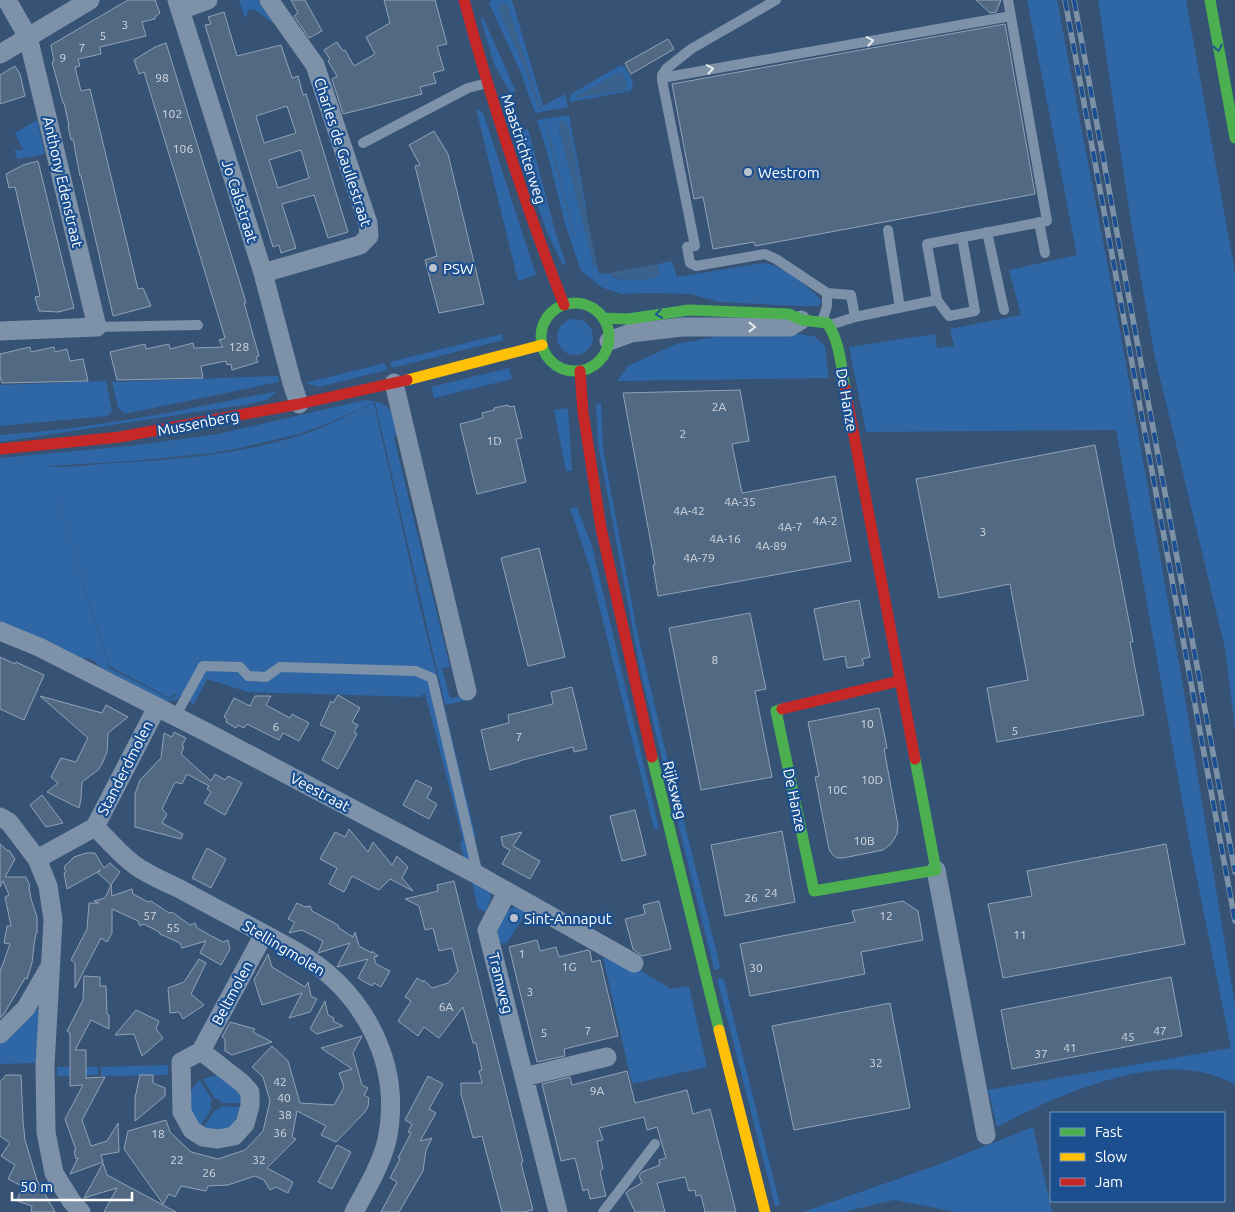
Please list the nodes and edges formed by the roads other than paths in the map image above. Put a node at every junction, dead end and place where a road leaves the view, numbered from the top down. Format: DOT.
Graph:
graph roads {
  1 [pos="7,0"];
  2 [pos="90,0"];
  3 [pos="208,0"];
  4 [pos="269,0"];
  5 [pos="464,0"];
  6 [pos="776,0"];
  7 [pos="1008,0"];
  8 [pos="1210,0"];
  9 [pos="178,5"];
  10 [pos="1011,16"];
  11 [pos="28,37"];
  12 [pos="0,54"];
  13 [pos="662,78"];
  14 [pos="487,82"];
  15 [pos="1235,138"];
  16 [pos="363,144"];
  17 [pos="1039,222"];
  18 [pos="888,230"];
  19 [pos="987,232"];
  20 [pos="962,237"];
  21 [pos="1045,253"];
  22 [pos="263,273"];
  23 [pos="828,293"];
  24 [pos="937,300"];
  25 [pos="564,304"];
  26 [pos="900,308"];
  27 [pos="1004,310"];
  28 [pos="856,317"];
  29 [pos="603,318"];
  30 [pos="802,320"];
  31 [pos="826,323"];
  32 [pos="198,325"];
  33 [pos="97,327"];
  34 [pos="0,330"];
  35 [pos="609,341"];
  36 [pos="542,345"];
  37 [pos="580,371"];
  38 [pos="394,383"];
  39 [pos="299,404"];
  40 [pos="0,449"];
  41 [pos="0,631"];
  42 [pos="899,681"];
  43 [pos="467,692"];
  44 [pos="157,707"];
  45 [pos="175,716"];
  46 [pos="0,817"];
  47 [pos="95,827"];
  48 [pos="37,859"];
  49 [pos="936,870"];
  50 [pos="478,875"];
  51 [pos="507,892"];
  52 [pos="264,934"];
  53 [pos="634,963"];
  54 [pos="51,965"];
  55 [pos="0,1034"];
  56 [pos="201,1051"];
  57 [pos="607,1057"];
  58 [pos="524,1077"];
  59 [pos="986,1135"];
  60 [pos="655,1144"];
  61 [pos="81,1212"];
  62 [pos="354,1212"];
  63 [pos="558,1212"];
  64 [pos="602,1212"];
  65 [pos="765,1212"];
  1 -- 11 [label="street, Anthony Edenstraat"];
  2 -- 11 [label="street"];
  3 -- 9 [label="street"];
  4 -- 22 [label="street, Charles de Gaullestraat"];
  5 -- 14 [label="main road, Maastrichterweg"];
  6 -- 13 [label="lane"];
  7 -- 10 [label="lane"];
  8 -- 15 [label="main road, one-way"];
  9 -- 22 [label="street, Jo Calsstraat"];
  13 -- 10 [label="lane, one-way"];
  10 -- 17 [label="lane"];
  11 -- 12 [label="street"];
  11 -- 33 [label="street, Anthony Edenstraat"];
  13 -- 23 [label="lane"];
  14 -- 16 [label="lane"];
  14 -- 25 [label="main road, Maastrichterweg"];
  17 -- 19 [label="lane"];
  17 -- 21 [label="lane"];
  18 -- 26 [label="lane"];
  19 -- 20 [label="lane"];
  19 -- 27 [label="lane"];
  20 -- 24 [label="lane"];
  20 -- 24 [label="lane"];
  22 -- 39 [label="street, Jo Calsstraat"];
  23 -- 28 [label="lane"];
  23 -- 31 [label="lane"];
  24 -- 26 [label="lane"];
  25 -- 29 [label="main road"];
  25 -- 36 [label="main road"];
  26 -- 28 [label="lane"];
  28 -- 31 [label="lane"];
  30 -- 29 [label="main road, one-way"];
  29 -- 35 [label="main road"];
  30 -- 31 [label="main road"];
  35 -- 30 [label="street, one-way"];
  31 -- 42 [label="main road, De Hanze"];
  32 -- 33 [label="lane"];
  33 -- 34 [label="street"];
  35 -- 37 [label="main road"];
  36 -- 37 [label="main road"];
  36 -- 38 [label="main road, Mussenberg"];
  37 -- 65 [label="main road, Rijksweg"];
  38 -- 39 [label="main road, Mussenberg"];
  38 -- 43 [label="street"];
  39 -- 40 [label="main road, Mussenberg"];
  41 -- 44 [label="street, Veestraat"];
  42 -- 49 [label="main road, De Hanze"];
  42 -- 49 [label="main road, De Hanze"];
  44 -- 45 [label="street, Veestraat"];
  44 -- 47 [label="street, Standerdmolen"];
  45 -- 50 [label="street, Veestraat"];
  45 -- 50 [label="lane"];
  46 -- 48 [label="street"];
  47 -- 48 [label="street, Standerdmolen"];
  47 -- 52 [label="street, Stellingmolen"];
  48 -- 54 [label="street"];
  49 -- 59 [label="street, De Hanze"];
  50 -- 51 [label="street, Veestraat"];
  51 -- 53 [label="street, Veestraat"];
  51 -- 58 [label="street, Tramweg"];
  52 -- 56 [label="street, Beltmolen"];
  52 -- 62 [label="street, Stellingmolen"];
  54 -- 55 [label="street"];
  54 -- 61 [label="street"];
  56 -- 56 [label="street, Beltmolen"];
  57 -- 58 [label="street"];
  58 -- 63 [label="street, Tramweg"];
  60 -- 64 [label="lane"];
}
